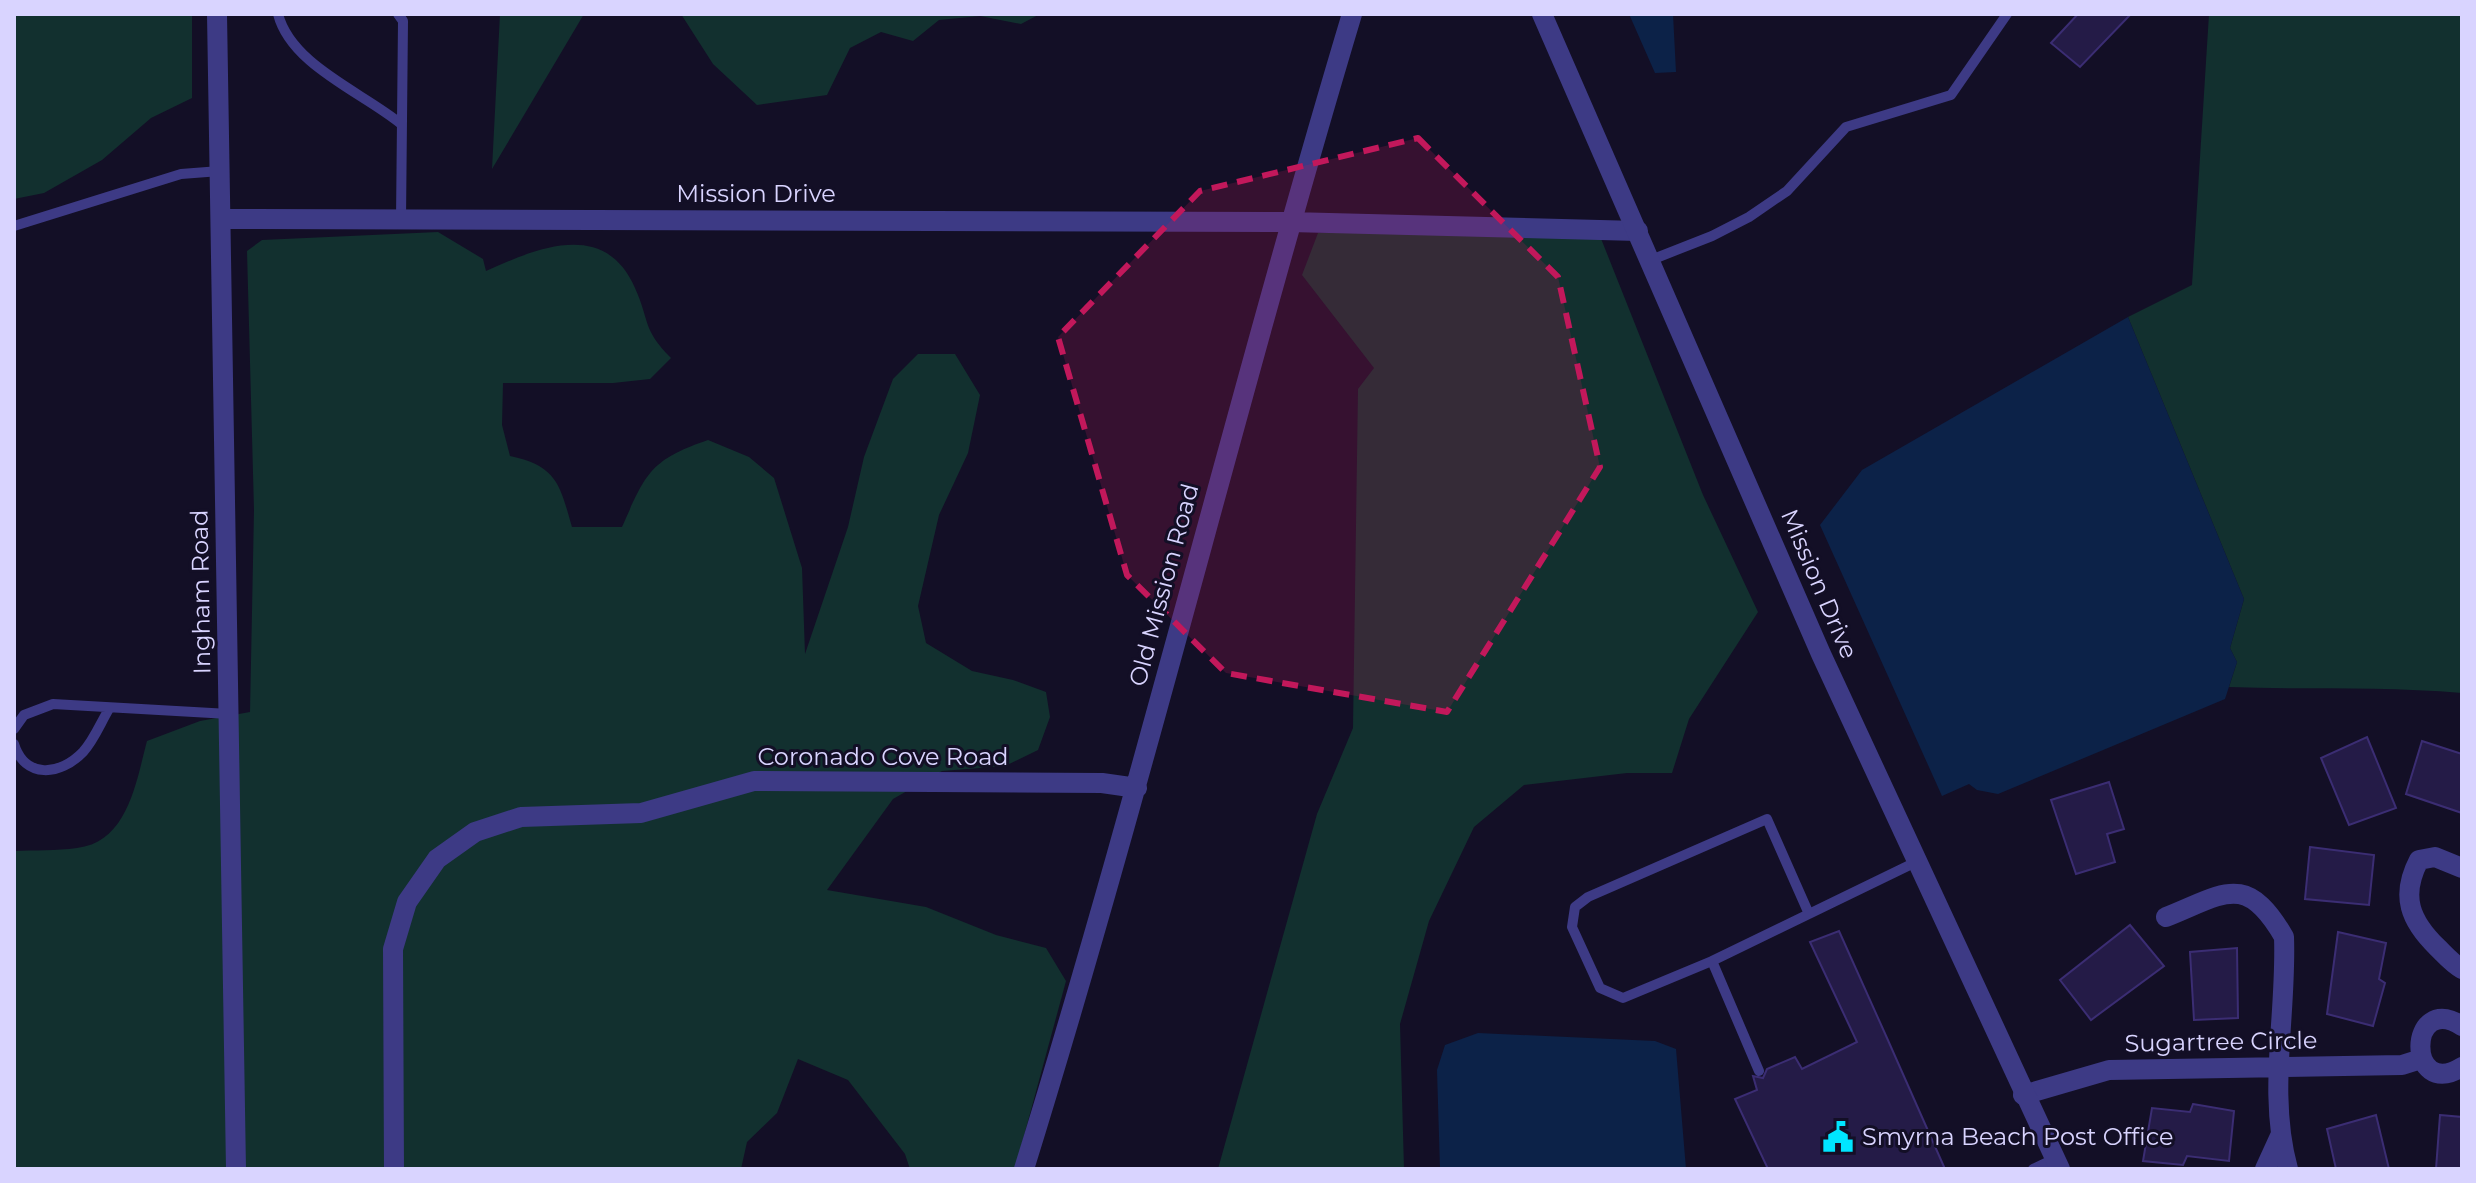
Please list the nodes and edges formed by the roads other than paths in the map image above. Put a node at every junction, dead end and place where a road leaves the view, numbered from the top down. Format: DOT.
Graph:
graph roads {
  1 [pos="217,14"];
  2 [pos="278,14"];
  3 [pos="398,14"];
  4 [pos="1352,14"];
  5 [pos="1542,14"];
  6 [pos="2007,14"];
  7 [pos="401,124"];
  8 [pos="220,171"];
  9 [pos="222,219"];
  10 [pos="401,219"];
  11 [pos="1290,222"];
  12 [pos="14,226"];
  13 [pos="1638,231"];
  14 [pos="1651,260"];
  15 [pos="109,709"];
  16 [pos="229,714"];
  17 [pos="14,729"];
  18 [pos="14,744"];
  19 [pos="1137,788"];
  20 [pos="1916,862"];
  21 [pos="2462,868"];
  22 [pos="1809,914"];
  23 [pos="2166,917"];
  24 [pos="1712,961"];
  25 [pos="2462,969"];
  26 [pos="2462,1026"];
  27 [pos="2421,1059"];
  28 [pos="2278,1067"];
  29 [pos="2462,1067"];
  30 [pos="1759,1071"];
  31 [pos="2023,1095"];
  32 [pos="2281,1134"];
  33 [pos="2057,1164"];
  34 [pos="236,1169"];
  35 [pos="394,1169"];
  36 [pos="1024,1169"];
  37 [pos="2033,1169"];
  38 [pos="2265,1169"];
  39 [pos="2288,1169"];
  1 -- 8 [label="street, Ingham Road"];
  2 -- 7 [label="lane"];
  3 -- 7 [label="lane"];
  4 -- 11 [label="street, Old Mission Road"];
  5 -- 13 [label="street, Mission Drive"];
  6 -- 14 [label="lane"];
  7 -- 10 [label="lane"];
  8 -- 9 [label="street, Ingham Road"];
  8 -- 12 [label="lane"];
  9 -- 10 [label="street, Mission Drive"];
  9 -- 16 [label="street, Ingham Road"];
  10 -- 11 [label="street, Mission Drive"];
  11 -- 13 [label="street, Mission Drive"];
  11 -- 19 [label="street, Old Mission Road"];
  13 -- 14 [label="street, Mission Drive"];
  14 -- 20 [label="street, Mission Drive"];
  15 -- 16 [label="lane"];
  15 -- 17 [label="lane"];
  15 -- 18 [label="lane"];
  16 -- 34 [label="street, Ingham Road"];
  19 -- 35 [label="street, Coronado Cove Road"];
  19 -- 36 [label="street, Old Mission Road"];
  20 -- 22 [label="lane"];
  20 -- 31 [label="street, Mission Drive"];
  21 -- 25 [label="street"];
  22 -- 24 [label="lane"];
  22 -- 24 [label="lane"];
  23 -- 28 [label="street"];
  24 -- 30 [label="lane"];
  26 -- 27 [label="street"];
  27 -- 28 [label="street, Sugartree Circle"];
  27 -- 29 [label="street"];
  28 -- 31 [label="street, Sugartree Circle"];
  28 -- 32 [label="street"];
  31 -- 33 [label="street, Mission Drive"];
  32 -- 38 [label="street"];
  32 -- 39 [label="street"];
  33 -- 37 [label="lane"];
}
